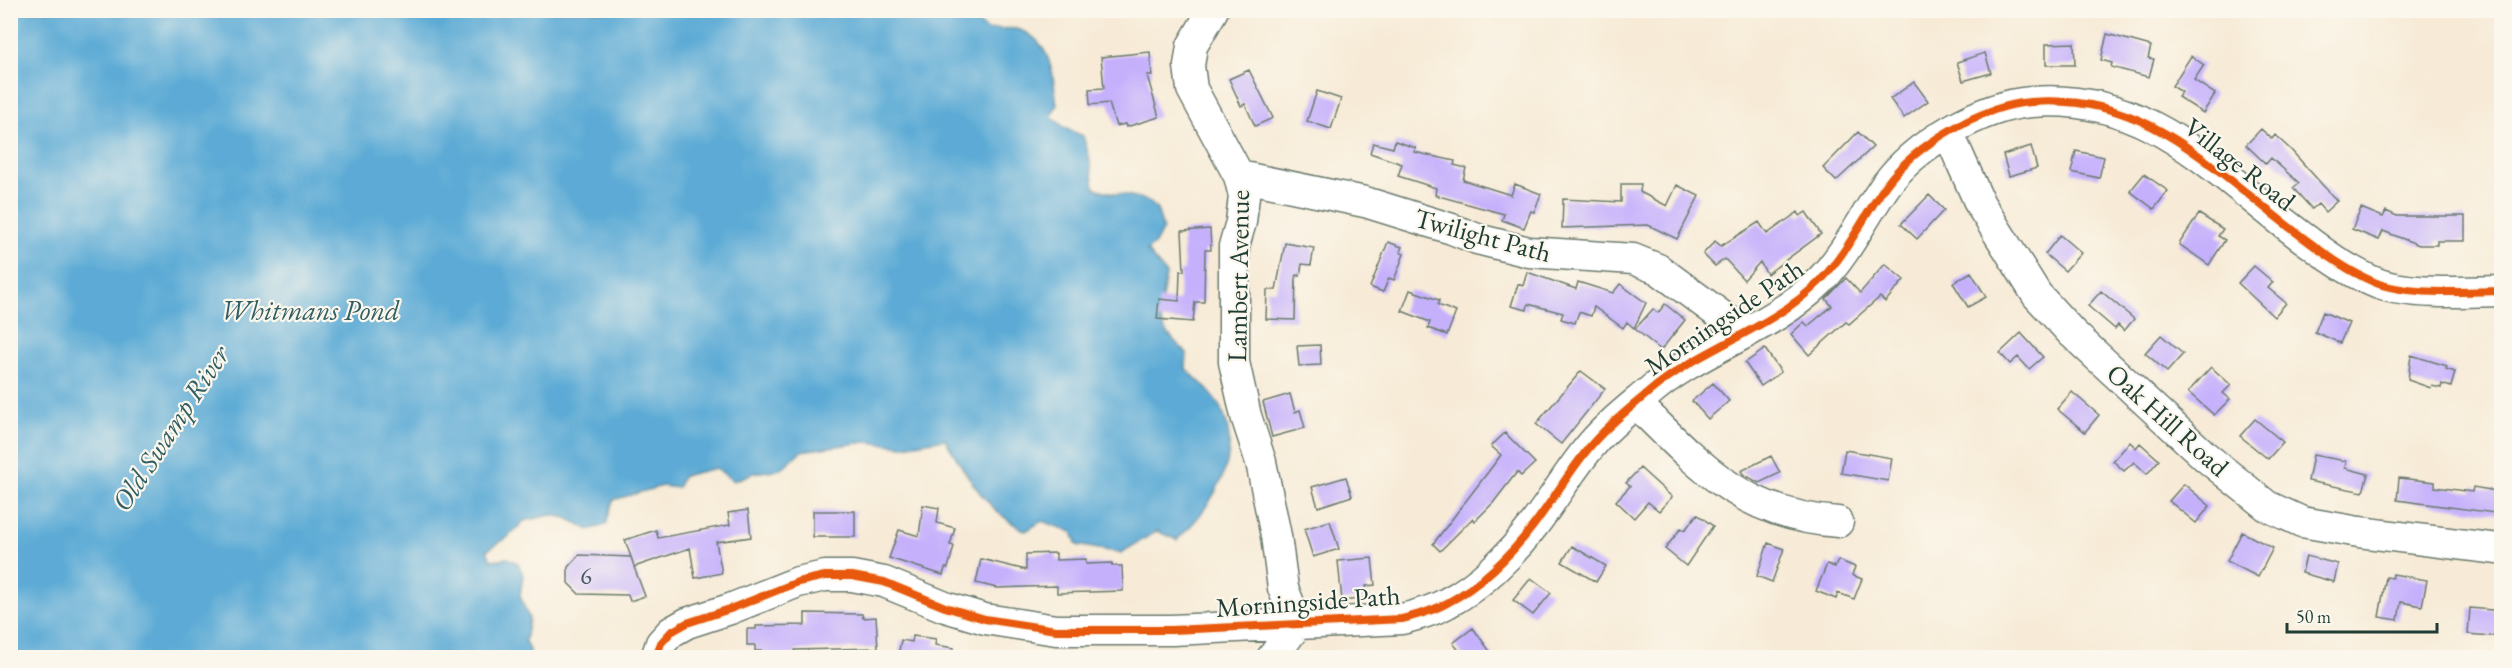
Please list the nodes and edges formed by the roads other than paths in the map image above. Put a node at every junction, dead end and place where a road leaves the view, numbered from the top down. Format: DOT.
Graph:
graph roads {
  1 [pos="1214,10"];
  2 [pos="1948,132"];
  3 [pos="1239,176"];
  4 [pos="2502,291"];
  5 [pos="1745,333"];
  6 [pos="1636,403"];
  7 [pos="1838,522"];
  8 [pos="2498,549"];
  9 [pos="1297,624"];
  10 [pos="656,657"];
  11 [pos="1272,657"];
  1 -- 3 [label="street, Lambert Avenue"];
  2 -- 4 [label="street, Village Road"];
  2 -- 5 [label="street, Morningside Path"];
  2 -- 8 [label="street, Oak Hill Road"];
  3 -- 5 [label="street, Twilight Path"];
  3 -- 9 [label="street, Lambert Avenue"];
  5 -- 6 [label="street, Morningside Path"];
  6 -- 7 [label="street"];
  6 -- 9 [label="street, Morningside Path"];
  9 -- 10 [label="street, Morningside Path"];
  9 -- 11 [label="street"];
}
